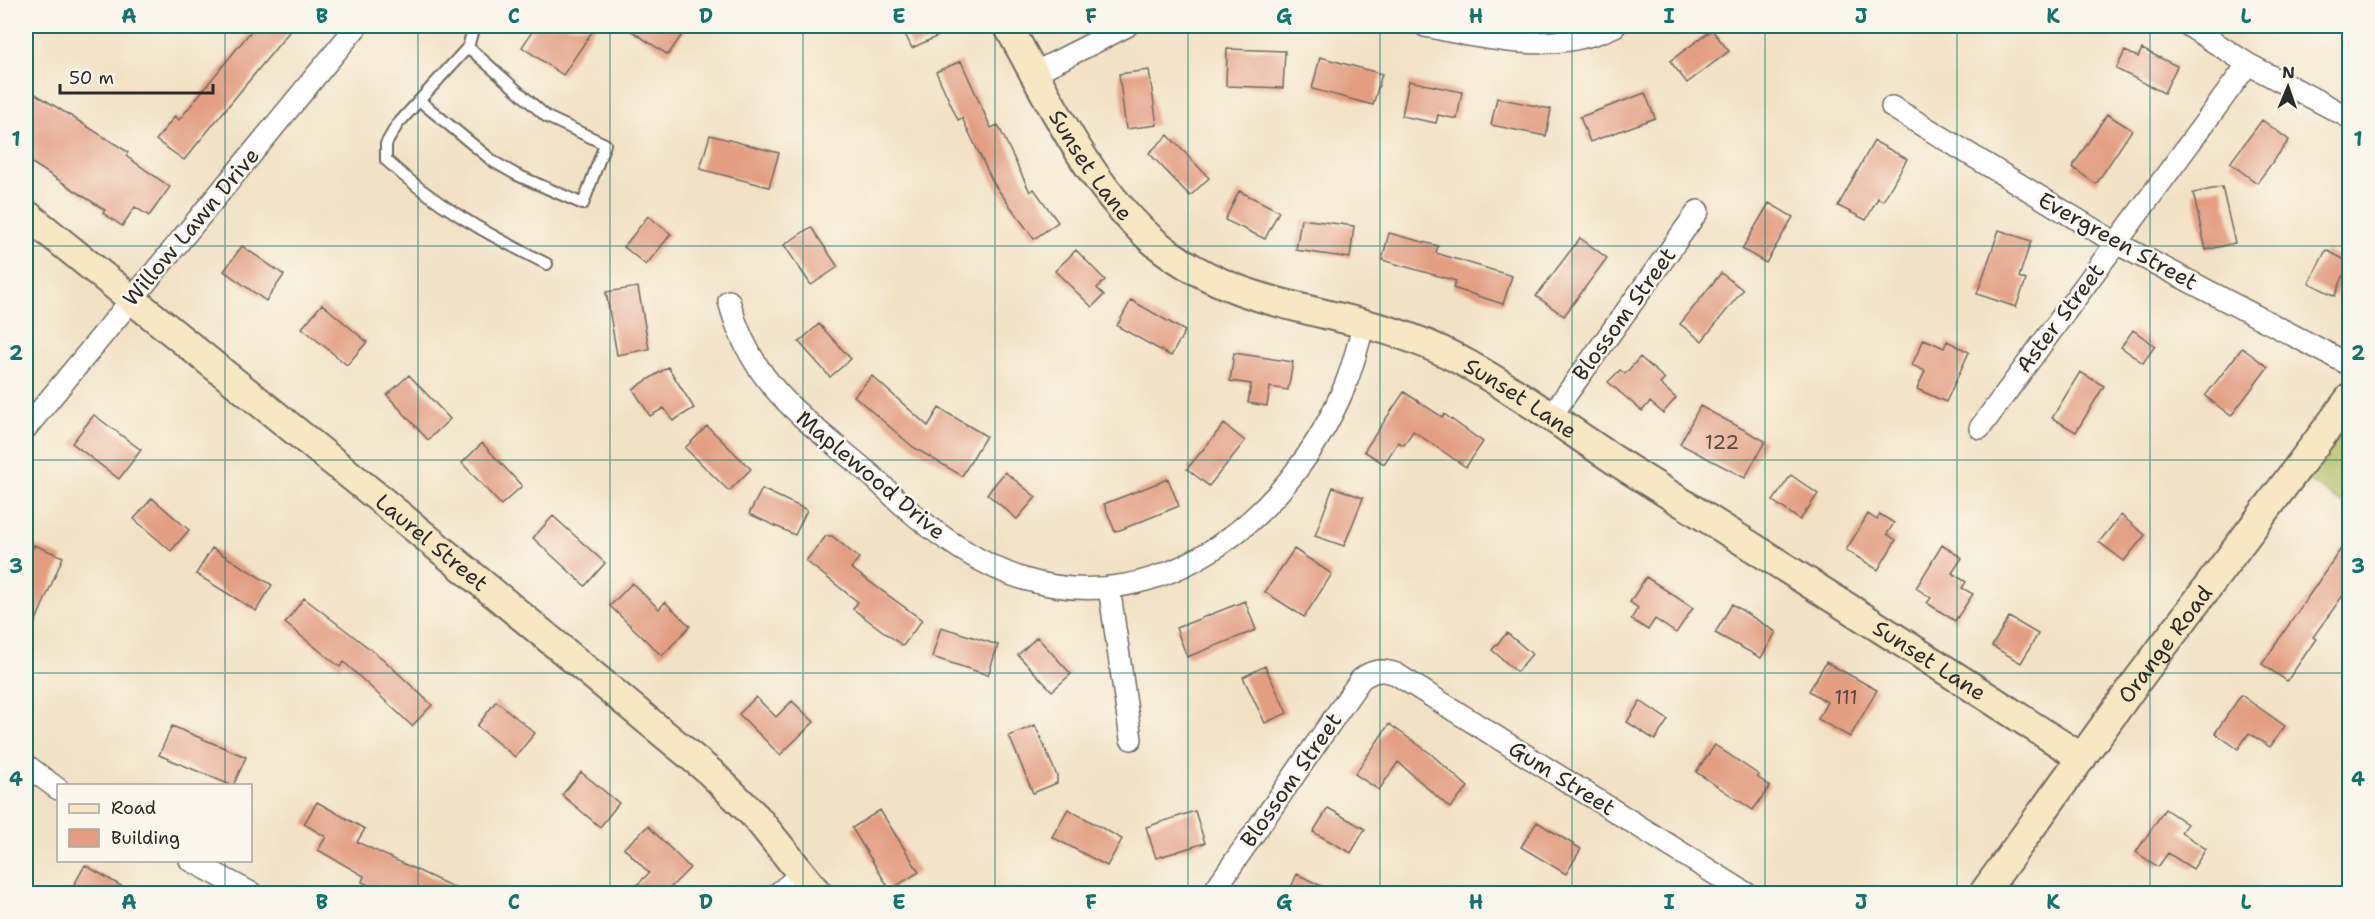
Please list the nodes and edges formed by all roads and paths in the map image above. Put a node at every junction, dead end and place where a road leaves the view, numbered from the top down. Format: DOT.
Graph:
graph roads {
  1 [pos="357,26"];
  2 [pos="474,26"];
  3 [pos="1008,26"];
  4 [pos="1127,26"];
  5 [pos="1425,26"];
  6 [pos="1615,26"];
  7 [pos="2189,26"];
  8 [pos="468,47"];
  9 [pos="2248,64"];
  10 [pos="1034,73"];
  11 [pos="420,101"];
  12 [pos="1892,107"];
  13 [pos="2349,118"];
  14 [pos="1698,211"];
  15 [pos="26,214"];
  16 [pos="2116,243"];
  17 [pos="547,264"];
  18 [pos="132,298"];
  19 [pos="729,301"];
  20 [pos="1364,323"];
  21 [pos="2349,365"];
  22 [pos="2349,398"];
  23 [pos="1551,417"];
  24 [pos="26,428"];
  25 [pos="1980,428"];
  26 [pos="1109,587"];
  27 [pos="1374,671"];
  28 [pos="1131,738"];
  29 [pos="2082,758"];
  30 [pos="26,765"];
  31 [pos="57,788"];
  32 [pos="192,862"];
  33 [pos="810,883"];
  34 [pos="253,894"];
  35 [pos="777,894"];
  36 [pos="1212,894"];
  37 [pos="1747,894"];
  38 [pos="1983,894"];
  1 -- 18 [label="street, Willow Lawn Drive"];
  2 -- 8 [label="lane"];
  3 -- 10 [label="street, Sunset Lane"];
  4 -- 10 [label="street"];
  5 -- 6 [label="street"];
  7 -- 9 [label="street"];
  8 -- 11 [label="lane"];
  8 -- 11 [label="lane"];
  9 -- 13 [label="street"];
  9 -- 16 [label="street, Aster Street"];
  10 -- 20 [label="street, Sunset Lane"];
  11 -- 17 [label="lane"];
  12 -- 16 [label="street, Evergreen Street"];
  14 -- 23 [label="street, Blossom Street"];
  15 -- 18 [label="street, Laurel Street"];
  16 -- 21 [label="street, Evergreen Street"];
  16 -- 25 [label="street, Aster Street"];
  18 -- 24 [label="street, Willow Lawn Drive"];
  18 -- 33 [label="street, Laurel Street"];
  19 -- 26 [label="street, Maplewood Drive"];
  20 -- 23 [label="street, Sunset Lane"];
  20 -- 26 [label="street, Maplewood Drive"];
  22 -- 29 [label="street, Orange Road"];
  23 -- 29 [label="street, Sunset Lane"];
  26 -- 28 [label="street"];
  27 -- 36 [label="street, Blossom Street"];
  27 -- 37 [label="street, Gum Street"];
  29 -- 38 [label="street, Orange Road"];
  30 -- 31 [label="street"];
  32 -- 34 [label="street"];
  33 -- 35 [label="street"];
}
